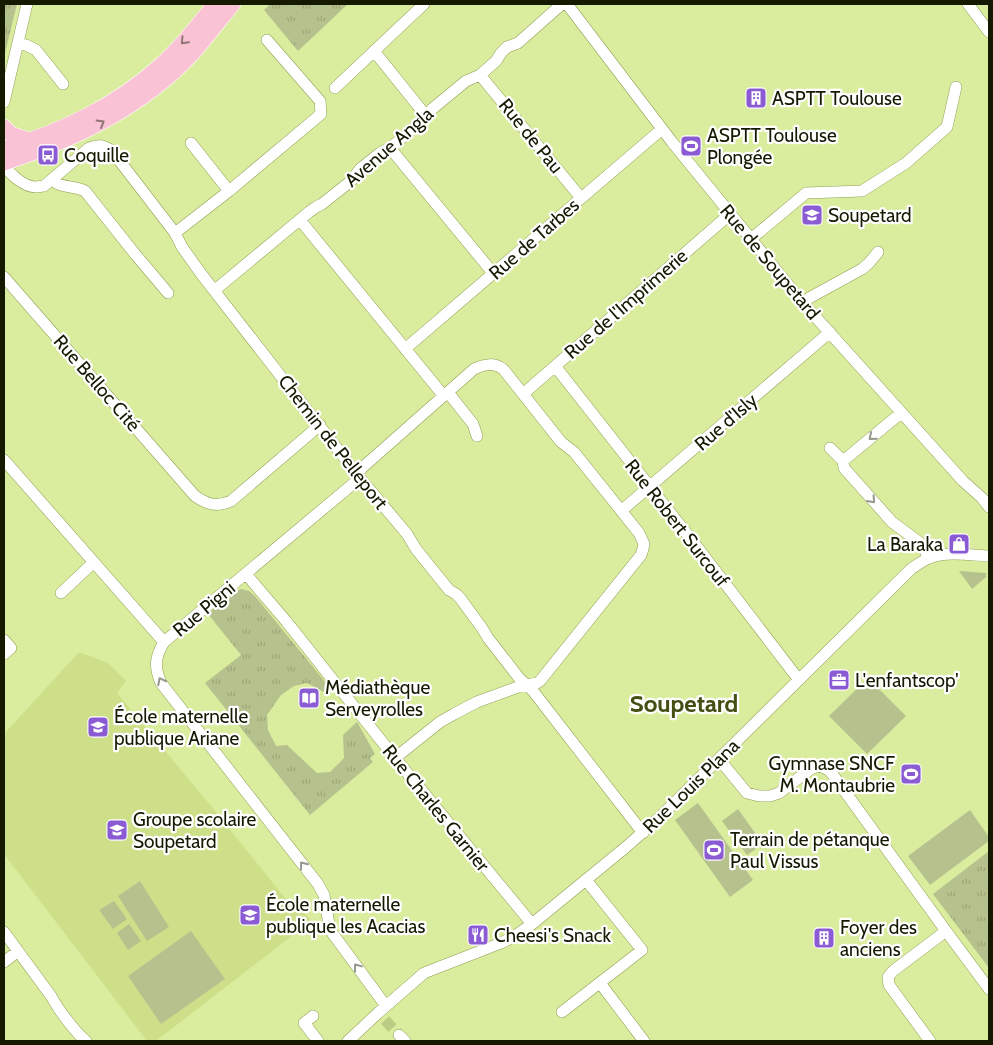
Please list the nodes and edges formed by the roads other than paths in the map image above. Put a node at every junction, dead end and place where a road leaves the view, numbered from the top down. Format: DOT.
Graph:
graph roads {
  1 [pos="27,4"];
  2 [pos="215,4"];
  3 [pos="233,4"];
  4 [pos="424,4"];
  5 [pos="562,4"];
  6 [pos="567,4"];
  7 [pos="968,4"];
  8 [pos="989,32"];
  9 [pos="267,40"];
  10 [pos="18,43"];
  11 [pos="374,51"];
  12 [pos="480,75"];
  13 [pos="63,84"];
  14 [pos="956,87"];
  15 [pos="335,88"];
  16 [pos="4,102"];
  17 [pos="427,117"];
  18 [pos="4,127"];
  19 [pos="662,129"];
  20 [pos="30,140"];
  21 [pos="191,143"];
  22 [pos="390,148"];
  23 [pos="4,149"];
  24 [pos="4,163"];
  25 [pos="52,180"];
  26 [pos="229,190"];
  27 [pos="581,198"];
  28 [pos="730,214"];
  29 [pos="300,220"];
  30 [pos="175,233"];
  31 [pos="750,239"];
  32 [pos="878,252"];
  33 [pos="493,273"];
  34 [pos="4,277"];
  35 [pos="215,290"];
  36 [pos="168,294"];
  37 [pos="803,303"];
  38 [pos="830,332"];
  39 [pos="406,349"];
  40 [pos="555,366"];
  41 [pos="523,394"];
  42 [pos="443,395"];
  43 [pos="901,413"];
  44 [pos="320,425"];
  45 [pos="477,436"];
  46 [pos="830,448"];
  47 [pos="4,460"];
  48 [pos="843,461"];
  49 [pos="359,476"];
  50 [pos="650,487"];
  51 [pos="989,507"];
  52 [pos="621,511"];
  53 [pos="989,556"];
  54 [pos="928,558"];
  55 [pos="94,562"];
  56 [pos="246,574"];
  57 [pos="61,593"];
  58 [pos="4,640"];
  59 [pos="164,642"];
  60 [pos="4,654"];
  61 [pos="799,680"];
  62 [pos="526,686"];
  63 [pos="395,758"];
  64 [pos="719,759"];
  65 [pos="643,833"];
  66 [pos="586,880"];
  67 [pos="532,924"];
  68 [pos="946,931"];
  69 [pos="4,932"];
  70 [pos="18,952"];
  71 [pos="4,962"];
  72 [pos="600,982"];
  73 [pos="989,989"];
  74 [pos="562,1012"];
  75 [pos="383,1013"];
  76 [pos="312,1016"];
  77 [pos="86,1041"];
  78 [pos="318,1041"];
  79 [pos="348,1041"];
  80 [pos="644,1041"];
  81 [pos="930,1041"];
  1 -- 10 [label="street"];
  2 -- 20 [label="main road, one-way"];
  24 -- 3 [label="main road, one-way"];
  4 -- 11 [label="street"];
  5 -- 12 [label="street, Avenue Angla"];
  6 -- 19 [label="street, Rue de Soupetard"];
  7 -- 8 [label="street"];
  9 -- 26 [label="street"];
  10 -- 13 [label="street"];
  10 -- 16 [label="street"];
  11 -- 15 [label="street"];
  11 -- 17 [label="street"];
  12 -- 17 [label="street, Avenue Angla"];
  12 -- 27 [label="street, Rue de Pau"];
  14 -- 31 [label="street"];
  17 -- 22 [label="street, Avenue Angla"];
  18 -- 20 [label="main road"];
  19 -- 27 [label="street, Rue de Tarbes"];
  19 -- 28 [label="street, Rue de Soupetard"];
  20 -- 23 [label="main road"];
  21 -- 26 [label="street"];
  22 -- 29 [label="street, Avenue Angla"];
  22 -- 33 [label="street"];
  24 -- 25 [label="street, Chemin de Pelleport"];
  25 -- 30 [label="street, Chemin de Pelleport"];
  25 -- 36 [label="street"];
  26 -- 30 [label="street"];
  27 -- 33 [label="street, Rue de Tarbes"];
  28 -- 31 [label="street, Rue de Soupetard"];
  28 -- 40 [label="street, Rue de l'Imprimerie"];
  29 -- 35 [label="street, Avenue Angla"];
  29 -- 39 [label="street"];
  30 -- 35 [label="street, Chemin de Pelleport"];
  31 -- 37 [label="street, Rue de Soupetard"];
  32 -- 37 [label="street"];
  33 -- 39 [label="street, Rue de Tarbes"];
  34 -- 44 [label="street, Rue Belloc Cité"];
  35 -- 44 [label="street, Chemin de Pelleport"];
  37 -- 38 [label="street, Rue de Soupetard"];
  38 -- 43 [label="street, Rue de Soupetard"];
  38 -- 50 [label="street, Rue d'Isly"];
  39 -- 42 [label="street"];
  40 -- 41 [label="street, Rue de l'Imprimerie"];
  40 -- 50 [label="street, Rue Robert Surcouf"];
  41 -- 42 [label="street, Rue Pigni"];
  41 -- 52 [label="street, Rue Pigni"];
  42 -- 45 [label="street"];
  42 -- 49 [label="street, Rue Pigni"];
  43 -- 48 [label="street, one-way"];
  43 -- 51 [label="street, Rue de Soupetard"];
  44 -- 49 [label="street, Chemin de Pelleport"];
  46 -- 48 [label="street"];
  47 -- 55 [label="street, Rue Pigni"];
  48 -- 54 [label="street, one-way"];
  49 -- 56 [label="street, Rue Pigni"];
  49 -- 62 [label="street, Chemin de Pelleport"];
  50 -- 52 [label="street, Rue d'Isly"];
  50 -- 61 [label="street, Rue Robert Surcouf"];
  52 -- 62 [label="street, Rue Pigni"];
  53 -- 54 [label="street, Rue Louis Plana"];
  54 -- 61 [label="street, Rue Louis Plana"];
  55 -- 57 [label="street"];
  55 -- 59 [label="street, Rue Pigni"];
  56 -- 59 [label="street, Rue Pigni"];
  56 -- 63 [label="street, Rue Charles Garnier"];
  58 -- 60 [label="street"];
  75 -- 59 [label="street, one-way"];
  61 -- 64 [label="street, Rue Louis Plana"];
  62 -- 63 [label="street, Rue Pigni"];
  62 -- 65 [label="street, Chemin de Pelleport"];
  63 -- 67 [label="street, Rue Charles Garnier"];
  64 -- 65 [label="street, Rue Louis Plana"];
  64 -- 68 [label="street"];
  65 -- 66 [label="street, Rue Louis Plana"];
  66 -- 67 [label="street, Rue Louis Plana"];
  66 -- 72 [label="street"];
  67 -- 75 [label="street, Rue Louis Plana"];
  68 -- 73 [label="street"];
  68 -- 81 [label="street"];
  69 -- 70 [label="street"];
  70 -- 71 [label="street"];
  70 -- 77 [label="street"];
  72 -- 74 [label="street"];
  72 -- 80 [label="street"];
  75 -- 79 [label="street, Rue Louis Plana"];
  76 -- 78 [label="street"];
}
